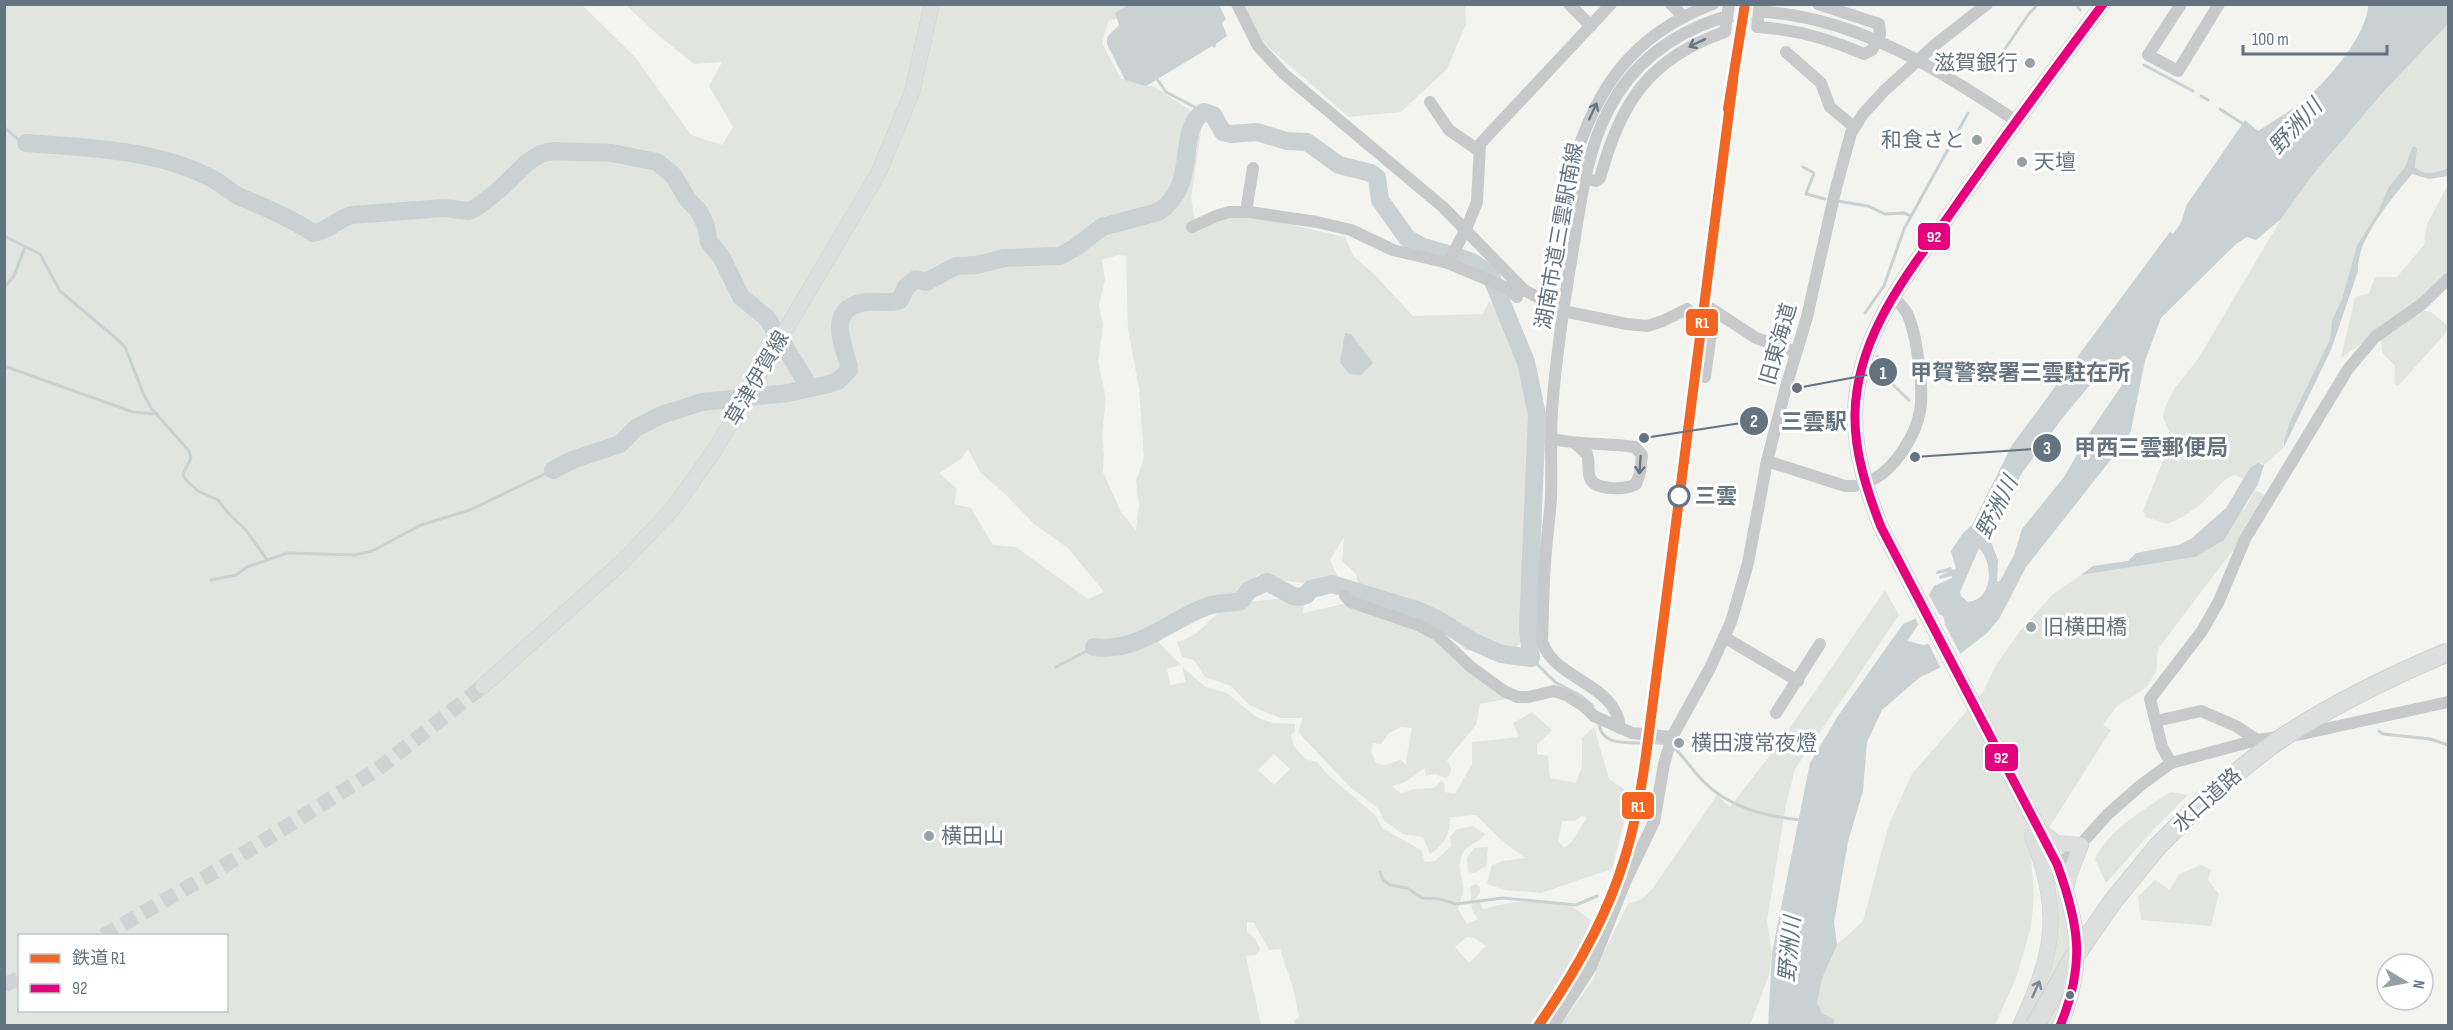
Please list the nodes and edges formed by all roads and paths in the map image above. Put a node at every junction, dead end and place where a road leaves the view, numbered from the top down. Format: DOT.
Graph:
graph roads {
  1 [pos="932,4"];
  2 [pos="1237,4"];
  3 [pos="1569,4"];
  4 [pos="1611,4"];
  5 [pos="1671,4"];
  6 [pos="1713,4"];
  7 [pos="1729,4"];
  8 [pos="1818,4"];
  9 [pos="1987,4"];
  10 [pos="2103,4"];
  11 [pos="2181,4"];
  12 [pos="2219,4"];
  13 [pos="1763,8"];
  14 [pos="1683,16"];
  15 [pos="1721,18"];
  16 [pos="1591,26"];
  17 [pos="1878,41"];
  18 [pos="1786,52"];
  19 [pos="1919,60"];
  20 [pos="1430,102"];
  21 [pos="2015,120"];
  22 [pos="1854,127"];
  23 [pos="1478,150"];
  24 [pos="1253,168"];
  25 [pos="1584,180"];
  26 [pos="1246,212"];
  27 [pos="1192,226"];
  28 [pos="1466,229"];
  29 [pos="1448,263"];
  30 [pos="2448,279"];
  31 [pos="1517,297"];
  32 [pos="1893,297"];
  33 [pos="1687,309"];
  34 [pos="1563,311"];
  35 [pos="1796,352"];
  36 [pos="1705,377"];
  37 [pos="1552,439"];
  38 [pos="1576,444"];
  39 [pos="1614,445"];
  40 [pos="1590,460"];
  41 [pos="1767,461"];
  42 [pos="1874,479"];
  43 [pos="1855,486"];
  44 [pos="1345,596"];
  45 [pos="1724,637"];
  46 [pos="1820,644"];
  47 [pos="2448,652"];
  48 [pos="1798,681"];
  49 [pos="483,686"];
  50 [pos="2448,702"];
  51 [pos="1776,713"];
  52 [pos="2156,721"];
  53 [pos="1620,728"];
  54 [pos="2256,740"];
  55 [pos="1670,742"];
  56 [pos="2171,763"];
  57 [pos="2020,796"];
  58 [pos="2044,845"];
  59 [pos="2081,845"];
  60 [pos="2056,864"];
  61 [pos="2066,891"];
  62 [pos="2051,902"];
  63 [pos="1553,1026"];
  64 [pos="2020,1026"];
  65 [pos="2035,1026"];
  66 [pos="2060,1026"];
  1 -- 49 [label="main road, 草津伊賀線"];
  2 -- 28 [label="street"];
  3 -- 16 [label="street"];
  4 -- 16 [label="street"];
  5 -- 14 [label="street"];
  6 -- 14 [label="street"];
  7 -- 25 [label="street, one-way"];
  8 -- 17 [label="street"];
  9 -- 19 [label="street, 旧東海道"];
  10 -- 21 [label="main road"];
  11 -- 12 [label="street"];
  13 -- 17 [label="street"];
  13 -- 17 [label="street"];
  25 -- 14 [label="street, one-way"];
  15 -- 25 [label="street, 湖南市道三雲駅南線"];
  16 -- 23 [label="street"];
  17 -- 19 [label="street"];
  18 -- 22 [label="street"];
  19 -- 21 [label="street"];
  19 -- 22 [label="street, 旧東海道"];
  20 -- 23 [label="street"];
  21 -- 32 [label="main road"];
  22 -- 35 [label="street, 旧東海道"];
  23 -- 28 [label="street"];
  24 -- 26 [label="street"];
  25 -- 34 [label="street, 湖南市道三雲駅南線"];
  26 -- 27 [label="street"];
  26 -- 29 [label="street"];
  28 -- 29 [label="street"];
  28 -- 34 [label="street"];
  29 -- 31 [label="street"];
  30 -- 52 [label="street"];
  32 -- 42 [label="street"];
  32 -- 57 [label="main road"];
  33 -- 34 [label="street"];
  34 -- 37 [label="street, 湖南市道三雲駅南線"];
  35 -- 36 [label="street"];
  35 -- 41 [label="street, 旧東海道"];
  37 -- 38 [label="street"];
  37 -- 53 [label="street, 湖南市道三雲駅南線"];
  38 -- 39 [label="street"];
  38 -- 40 [label="street"];
  39 -- 40 [label="street"];
  39 -- 40 [label="street, one-way"];
  41 -- 43 [label="street"];
  41 -- 45 [label="street, 旧東海道"];
  44 -- 53 [label="street"];
  45 -- 48 [label="street"];
  45 -- 55 [label="street, 旧東海道"];
  46 -- 48 [label="street"];
  47 -- 65 [label="highway, 水口道路, bridge"];
  48 -- 51 [label="street"];
  50 -- 54 [label="street"];
  52 -- 54 [label="street"];
  52 -- 56 [label="street"];
  53 -- 55 [label="street"];
  54 -- 56 [label="street"];
  55 -- 63 [label="street, 旧東海道"];
  56 -- 59 [label="street"];
  57 -- 58 [label="main road"];
  57 -- 58 [label="main road"];
  58 -- 59 [label="main road"];
  58 -- 60 [label="main road"];
  58 -- 62 [label="main road"];
  59 -- 60 [label="street"];
  59 -- 61 [label="main road"];
  60 -- 61 [label="main road"];
  60 -- 62 [label="main road"];
  61 -- 66 [label="main road"];
  64 -- 62 [label="main road, one-way"];
}
